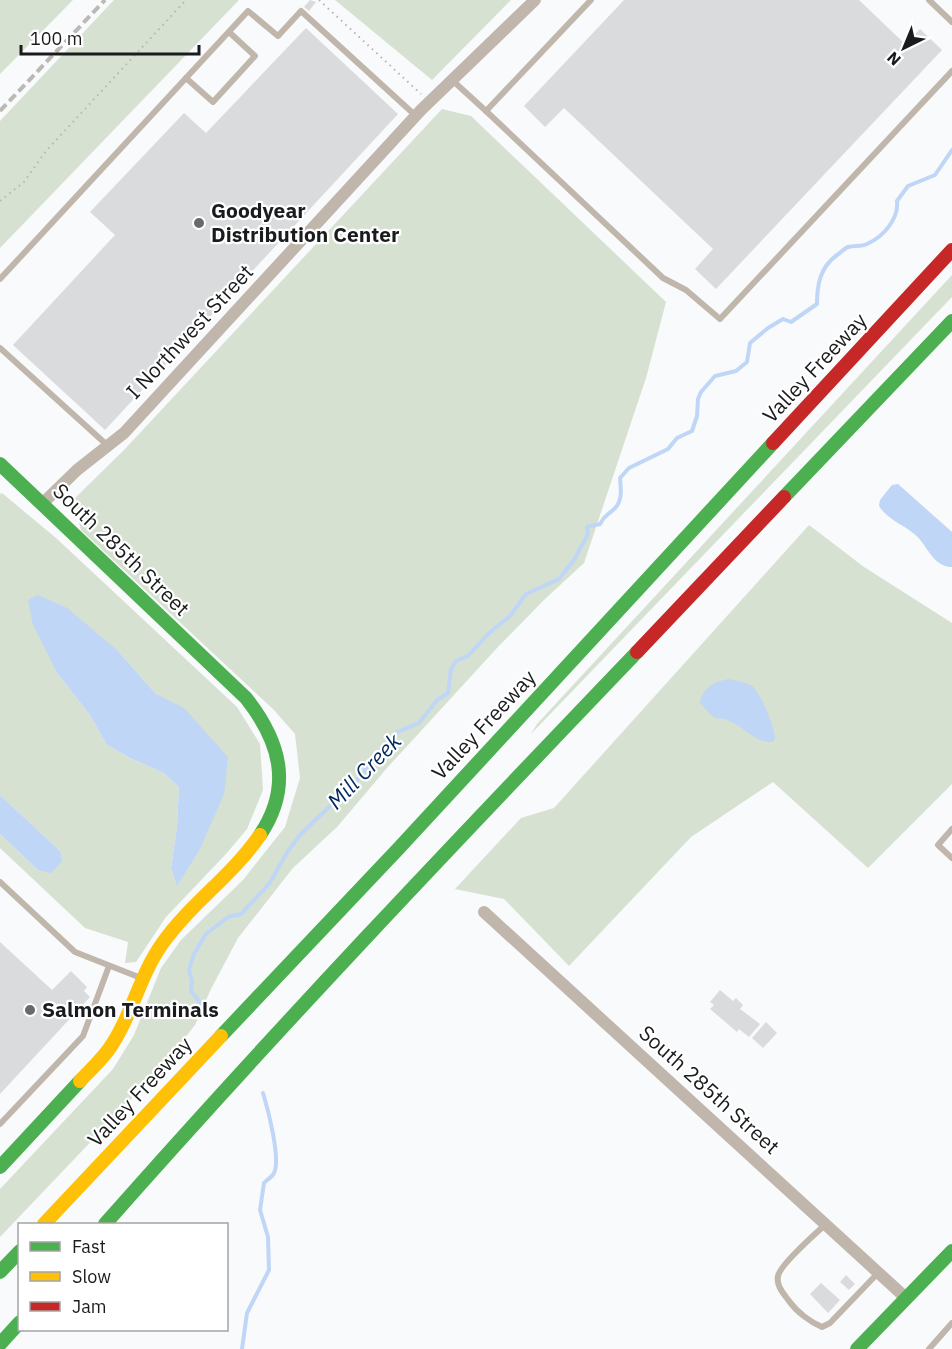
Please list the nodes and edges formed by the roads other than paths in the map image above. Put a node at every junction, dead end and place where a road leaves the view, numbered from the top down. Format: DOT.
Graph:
graph roads {
  1 [pos="535,0"];
  2 [pos="591,0"];
  3 [pos="929,0"];
  4 [pos="952,22"];
  5 [pos="229,32"];
  6 [pos="952,71"];
  7 [pos="186,78"];
  8 [pos="452,80"];
  9 [pos="486,111"];
  10 [pos="416,116"];
  11 [pos="952,250"];
  12 [pos="0,279"];
  13 [pos="952,321"];
  14 [pos="0,348"];
  15 [pos="108,446"];
  16 [pos="0,464"];
  17 [pos="43,503"];
  18 [pos="952,829"];
  19 [pos="952,858"];
  20 [pos="0,882"];
  21 [pos="484,912"];
  22 [pos="109,966"];
  23 [pos="142,979"];
  24 [pos="0,1124"];
  25 [pos="0,1167"];
  26 [pos="45,1223"];
  27 [pos="106,1223"];
  28 [pos="825,1225"];
  29 [pos="952,1251"];
  30 [pos="18,1253"];
  31 [pos="0,1272"];
  32 [pos="878,1273"];
  33 [pos="906,1298"];
  34 [pos="18,1308"];
  35 [pos="952,1323"];
  36 [pos="18,1324"];
  37 [pos="0,1326"];
  38 [pos="0,1344"];
  39 [pos="857,1349"];
  40 [pos="929,1349"];
  1 -- 8 [label="street, I Northwest Street"];
  2 -- 9 [label="lane"];
  3 -- 4 [label="lane"];
  5 -- 7 [label="lane"];
  5 -- 7 [label="lane"];
  5 -- 10 [label="lane"];
  6 -- 9 [label="lane"];
  7 -- 12 [label="lane"];
  8 -- 9 [label="lane"];
  8 -- 10 [label="street, I Northwest Street"];
  10 -- 15 [label="street, I Northwest Street"];
  11 -- 26 [label="main road, Valley Freeway"];
  13 -- 27 [label="main road"];
  14 -- 15 [label="lane"];
  15 -- 17 [label="street, I Northwest Street"];
  16 -- 17 [label="main road, South 285th Street"];
  17 -- 23 [label="main road, South 285th Street"];
  18 -- 19 [label="lane"];
  20 -- 22 [label="lane"];
  21 -- 28 [label="street, South 285th Street"];
  22 -- 23 [label="lane"];
  22 -- 24 [label="lane"];
  23 -- 25 [label="main road, South 285th Street"];
  28 -- 32 [label="street, South 285th Street"];
  28 -- 32 [label="lane"];
  29 -- 33 [label="main road"];
  30 -- 31 [label="main road"];
  32 -- 33 [label="street, South 285th Street"];
  33 -- 39 [label="main road"];
  34 -- 37 [label="main road"];
  35 -- 40 [label="lane"];
  36 -- 38 [label="main road"];
}
